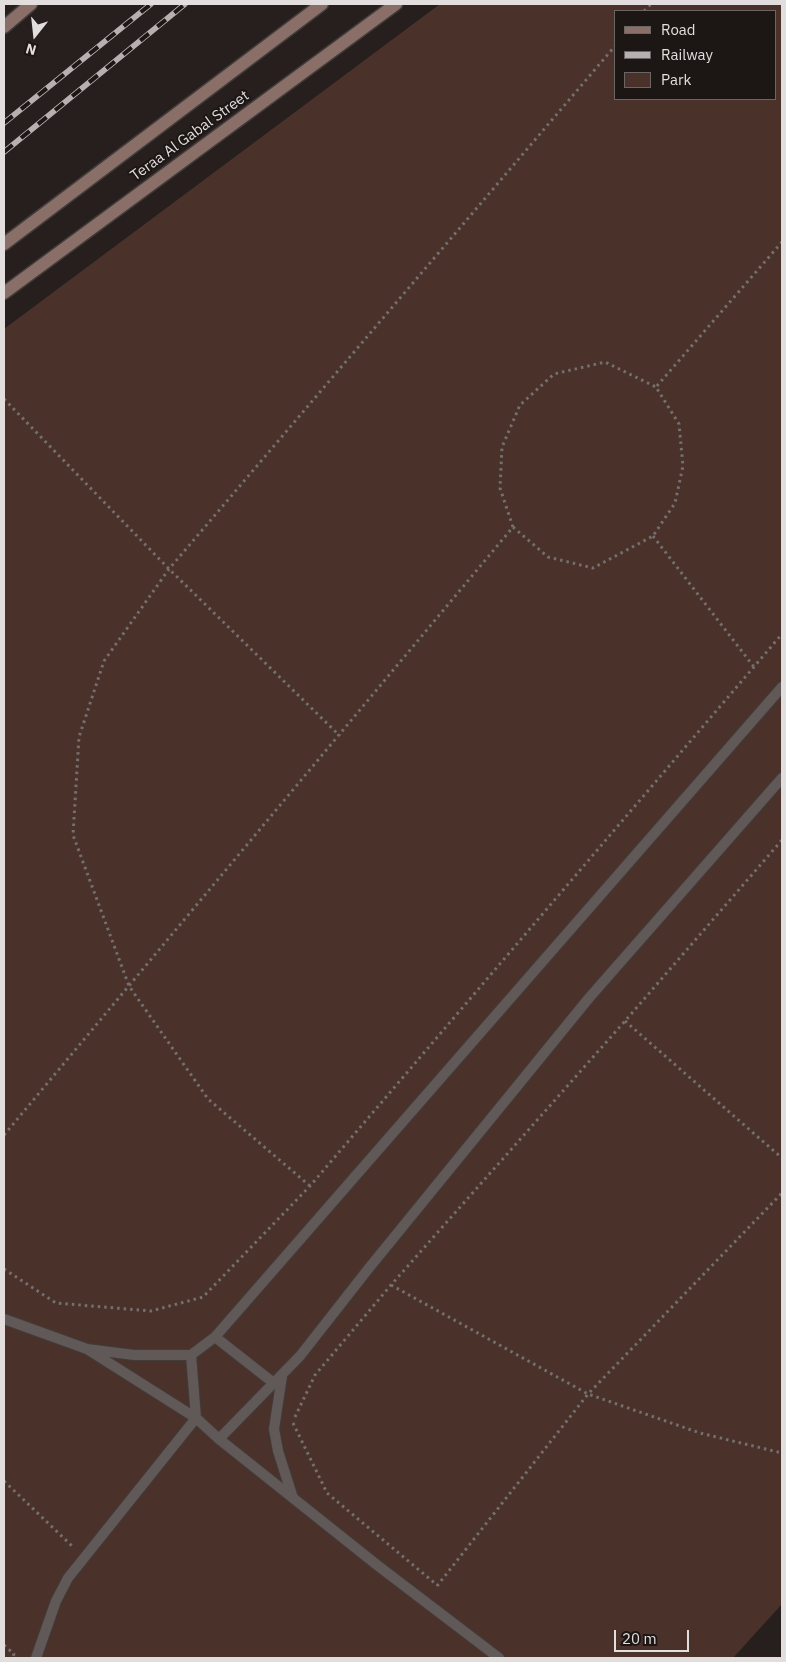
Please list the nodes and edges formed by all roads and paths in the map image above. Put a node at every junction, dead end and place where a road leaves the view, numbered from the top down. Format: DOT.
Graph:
graph roads {
  1 [pos="31,4"];
  2 [pos="322,4"];
  3 [pos="396,4"];
  4 [pos="4,27"];
  5 [pos="614,47"];
  6 [pos="782,242"];
  7 [pos="4,244"];
  8 [pos="4,293"];
  9 [pos="656,387"];
  10 [pos="4,400"];
  11 [pos="513,527"];
  12 [pos="652,536"];
  13 [pos="169,569"];
  14 [pos="782,634"];
  15 [pos="754,667"];
  16 [pos="782,687"];
  17 [pos="340,736"];
  18 [pos="782,778"];
  19 [pos="782,840"];
  20 [pos="129,986"];
  21 [pos="625,1021"];
  22 [pos="4,1135"];
  23 [pos="782,1158"];
  24 [pos="310,1186"];
  25 [pos="782,1193"];
  26 [pos="4,1269"];
  27 [pos="390,1284"];
  28 [pos="4,1319"];
  29 [pos="215,1337"];
  30 [pos="87,1349"];
  31 [pos="191,1355"];
  32 [pos="279,1380"];
  33 [pos="588,1394"];
  34 [pos="196,1418"];
  35 [pos="219,1439"];
  36 [pos="782,1454"];
  37 [pos="4,1480"];
  38 [pos="327,1493"];
  39 [pos="294,1499"];
  40 [pos="84,1557"];
  41 [pos="437,1586"];
  42 [pos="4,1645"];
  43 [pos="12,1658"];
  44 [pos="36,1658"];
  45 [pos="500,1658"];
  1 -- 4 [label="main road"];
  2 -- 7 [label="main road, Teraa Al Gabal Street"];
  3 -- 8 [label="main road, Teraa Al Gabal Street"];
  5 -- 13 [label="path"];
  6 -- 9 [label="path"];
  9 -- 11 [label="path"];
  9 -- 12 [label="path"];
  10 -- 13 [label="path"];
  11 -- 12 [label="path"];
  11 -- 17 [label="path"];
  12 -- 15 [label="path"];
  13 -- 17 [label="path"];
  13 -- 20 [label="path"];
  14 -- 15 [label="path"];
  15 -- 24 [label="path"];
  16 -- 29 [label="lane"];
  17 -- 20 [label="path"];
  18 -- 32 [label="lane"];
  19 -- 21 [label="path"];
  20 -- 22 [label="path"];
  20 -- 24 [label="path"];
  21 -- 23 [label="path"];
  21 -- 27 [label="path"];
  24 -- 26 [label="path"];
  25 -- 33 [label="path"];
  27 -- 33 [label="path"];
  27 -- 38 [label="path"];
  28 -- 30 [label="lane"];
  29 -- 31 [label="lane"];
  29 -- 32 [label="lane"];
  30 -- 31 [label="lane"];
  30 -- 34 [label="lane"];
  31 -- 34 [label="lane"];
  32 -- 35 [label="lane"];
  32 -- 39 [label="lane"];
  33 -- 36 [label="path"];
  33 -- 41 [label="path"];
  34 -- 35 [label="lane"];
  34 -- 40 [label="lane"];
  35 -- 39 [label="lane"];
  37 -- 40 [label="path"];
  39 -- 45 [label="lane"];
  40 -- 44 [label="lane"];
  42 -- 43 [label="path"];
}
